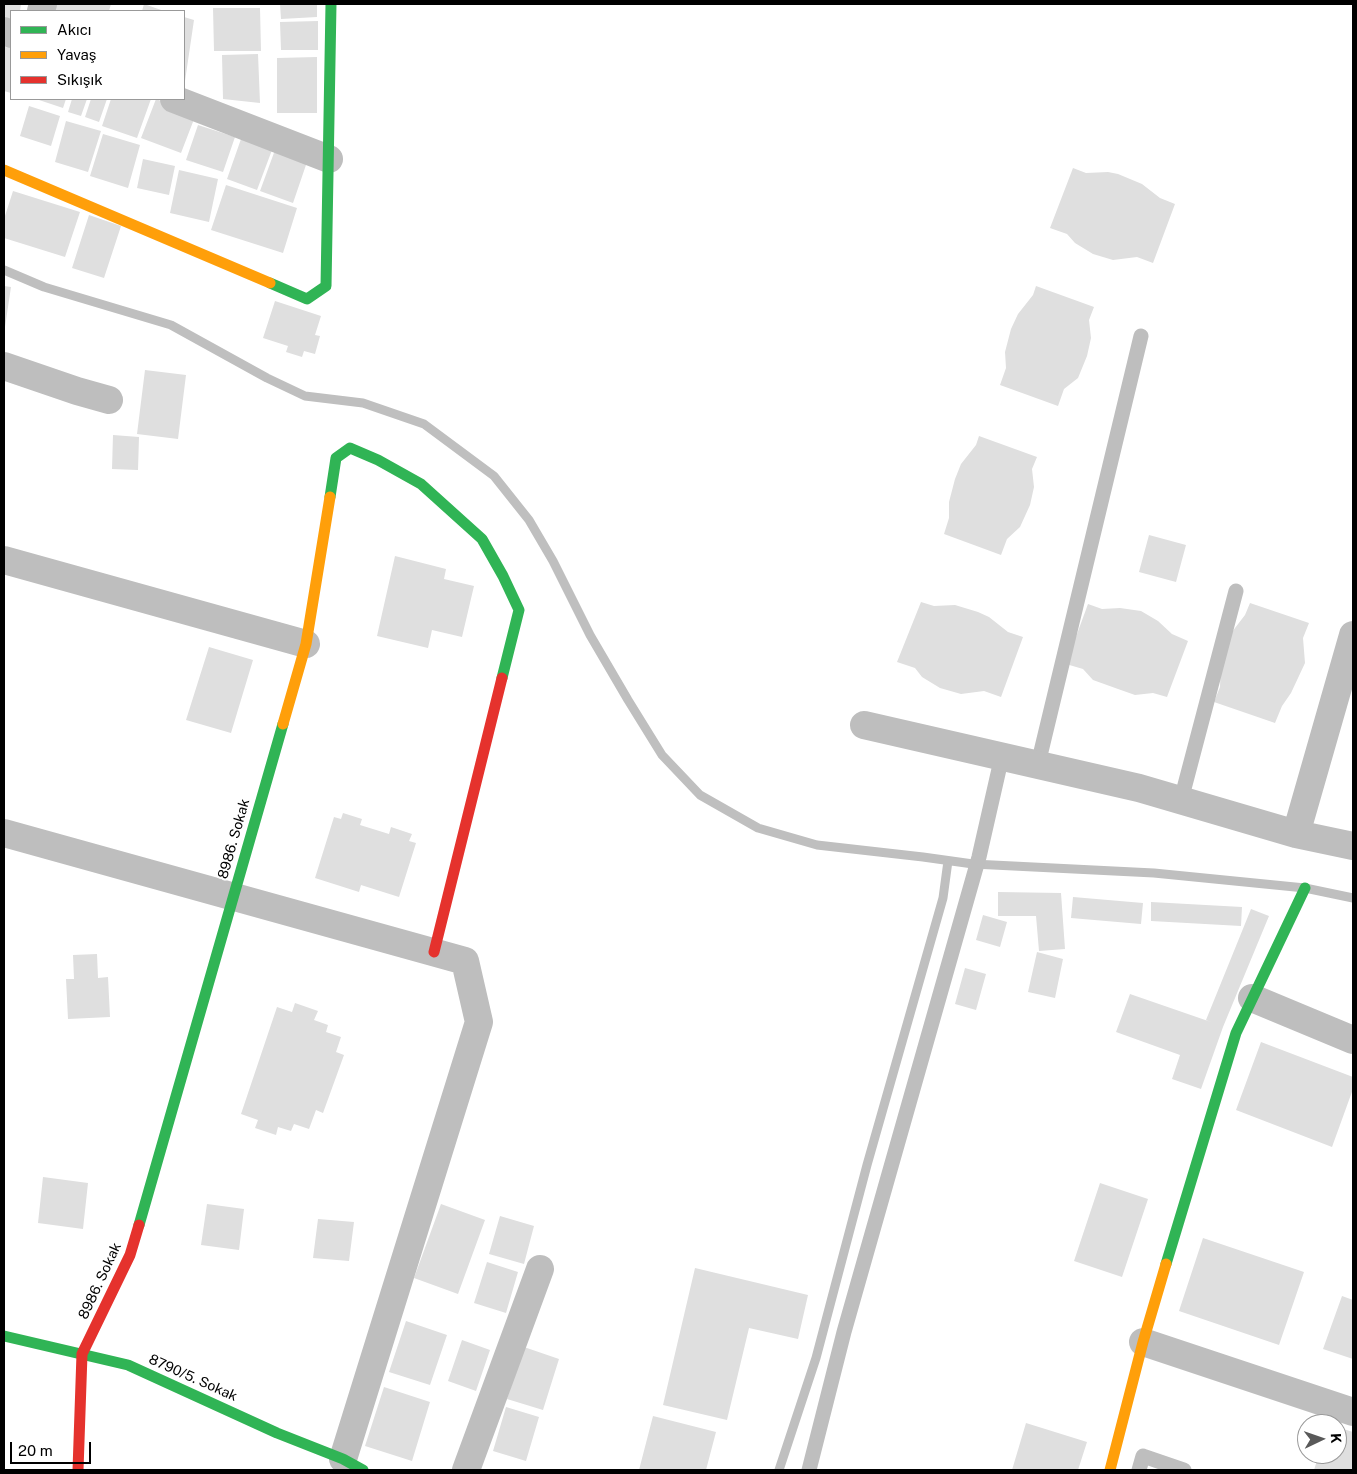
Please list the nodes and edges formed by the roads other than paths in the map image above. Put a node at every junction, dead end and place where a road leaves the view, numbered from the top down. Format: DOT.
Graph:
graph roads {
  1 [pos="330,4"];
  2 [pos="177,100"];
  3 [pos="329,159"];
  4 [pos="4,170"];
  5 [pos="1141,336"];
  6 [pos="4,366"];
  7 [pos="109,400"];
  8 [pos="4,560"];
  9 [pos="1236,591"];
  10 [pos="1353,636"];
  11 [pos="306,644"];
  12 [pos="864,725"];
  13 [pos="1002,756"];
  14 [pos="1038,764"];
  15 [pos="1181,800"];
  16 [pos="4,834"];
  17 [pos="1296,834"];
  18 [pos="1353,846"];
  19 [pos="1305,888"];
  20 [pos="233,897"];
  21 [pos="434,952"];
  22 [pos="1252,998"];
  23 [pos="1353,1040"];
  24 [pos="540,1269"];
  25 [pos="4,1336"];
  26 [pos="1143,1342"];
  27 [pos="82,1354"];
  28 [pos="1353,1412"];
  29 [pos="353,1465"];
  30 [pos="78,1470"];
  31 [pos="466,1470"];
  32 [pos="809,1470"];
  33 [pos="1110,1470"];
  34 [pos="1139,1470"];
  35 [pos="1184,1470"];
  1 -- 3 [label="street"];
  2 -- 3 [label="street"];
  3 -- 4 [label="street"];
  5 -- 14 [label="lane"];
  6 -- 7 [label="street"];
  8 -- 11 [label="street"];
  9 -- 15 [label="lane"];
  10 -- 17 [label="street"];
  11 -- 20 [label="street, 8986. Sokak"];
  11 -- 21 [label="street, 8986. Sokak"];
  12 -- 13 [label="street"];
  13 -- 14 [label="street"];
  13 -- 32 [label="lane"];
  14 -- 15 [label="street"];
  15 -- 17 [label="street"];
  16 -- 20 [label="street"];
  17 -- 18 [label="street"];
  19 -- 22 [label="street"];
  20 -- 21 [label="street"];
  20 -- 27 [label="street, 8986. Sokak"];
  21 -- 29 [label="street"];
  22 -- 23 [label="street"];
  22 -- 26 [label="street"];
  24 -- 31 [label="street"];
  25 -- 27 [label="street, 8790/5. Sokak"];
  26 -- 28 [label="street"];
  26 -- 33 [label="street"];
  27 -- 29 [label="street, 8790/5. Sokak"];
  27 -- 30 [label="street, 8986. Sokak"];
  34 -- 35 [label="lane"];
}
